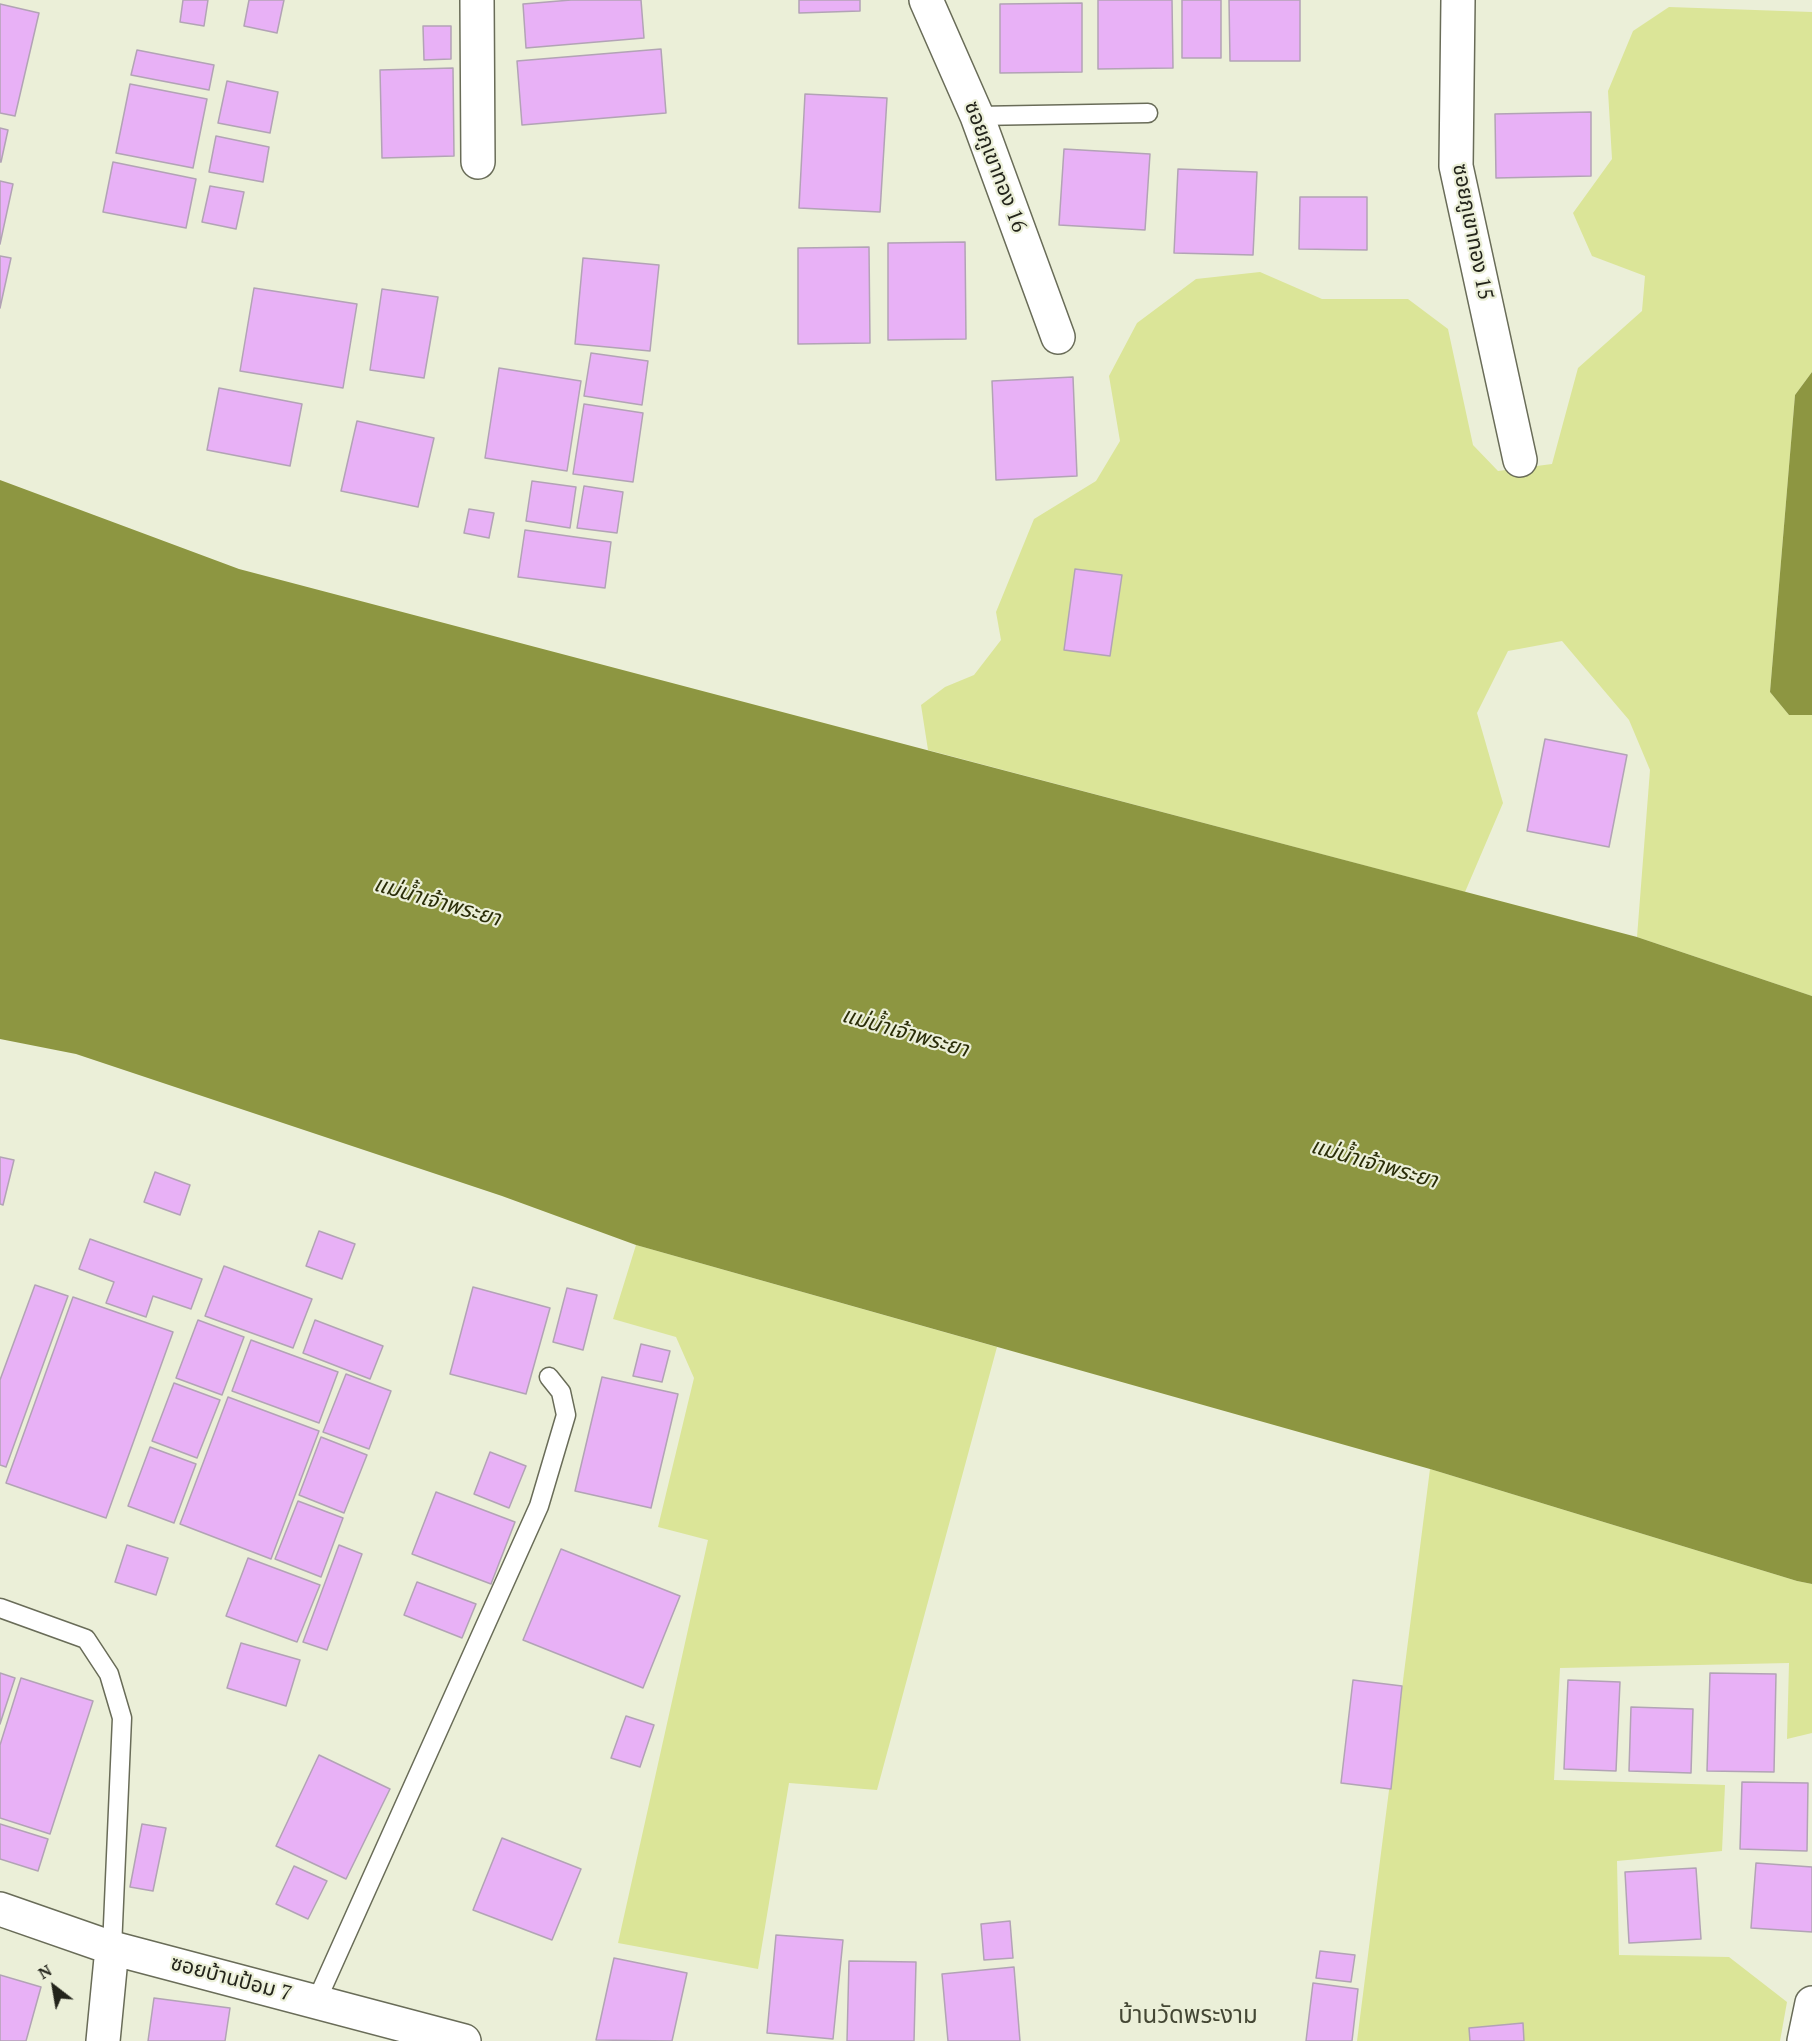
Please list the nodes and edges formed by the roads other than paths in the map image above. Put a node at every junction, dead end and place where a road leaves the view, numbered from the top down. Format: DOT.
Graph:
graph roads {
  1 [pos="477,0"];
  2 [pos="926,0"];
  3 [pos="1458,0"];
  4 [pos="1148,113"];
  5 [pos="976,116"];
  6 [pos="478,162"];
  7 [pos="1058,337"];
  8 [pos="1520,460"];
  9 [pos="549,1377"];
  10 [pos="0,1608"];
  11 [pos="0,1909"];
  12 [pos="112,1948"];
  13 [pos="316,2002"];
  14 [pos="1812,2002"];
  15 [pos="103,2041"];
  16 [pos="464,2041"];
  17 [pos="1804,2041"];
  1 -- 6 [label="street"];
  2 -- 5 [label="street, ซอยภูเขาทอง 16"];
  3 -- 8 [label="street, ซอยภูเขาทอง 15"];
  4 -- 5 [label="lane"];
  5 -- 7 [label="street, ซอยภูเขาทอง 16"];
  9 -- 13 [label="lane"];
  10 -- 12 [label="lane"];
  11 -- 12 [label="street, ซอยบ้านป้อม 7"];
  12 -- 13 [label="street, ซอยบ้านป้อม 7"];
  12 -- 15 [label="street"];
  13 -- 16 [label="street, ซอยบ้านป้อม 7"];
  14 -- 17 [label="street"];
}
